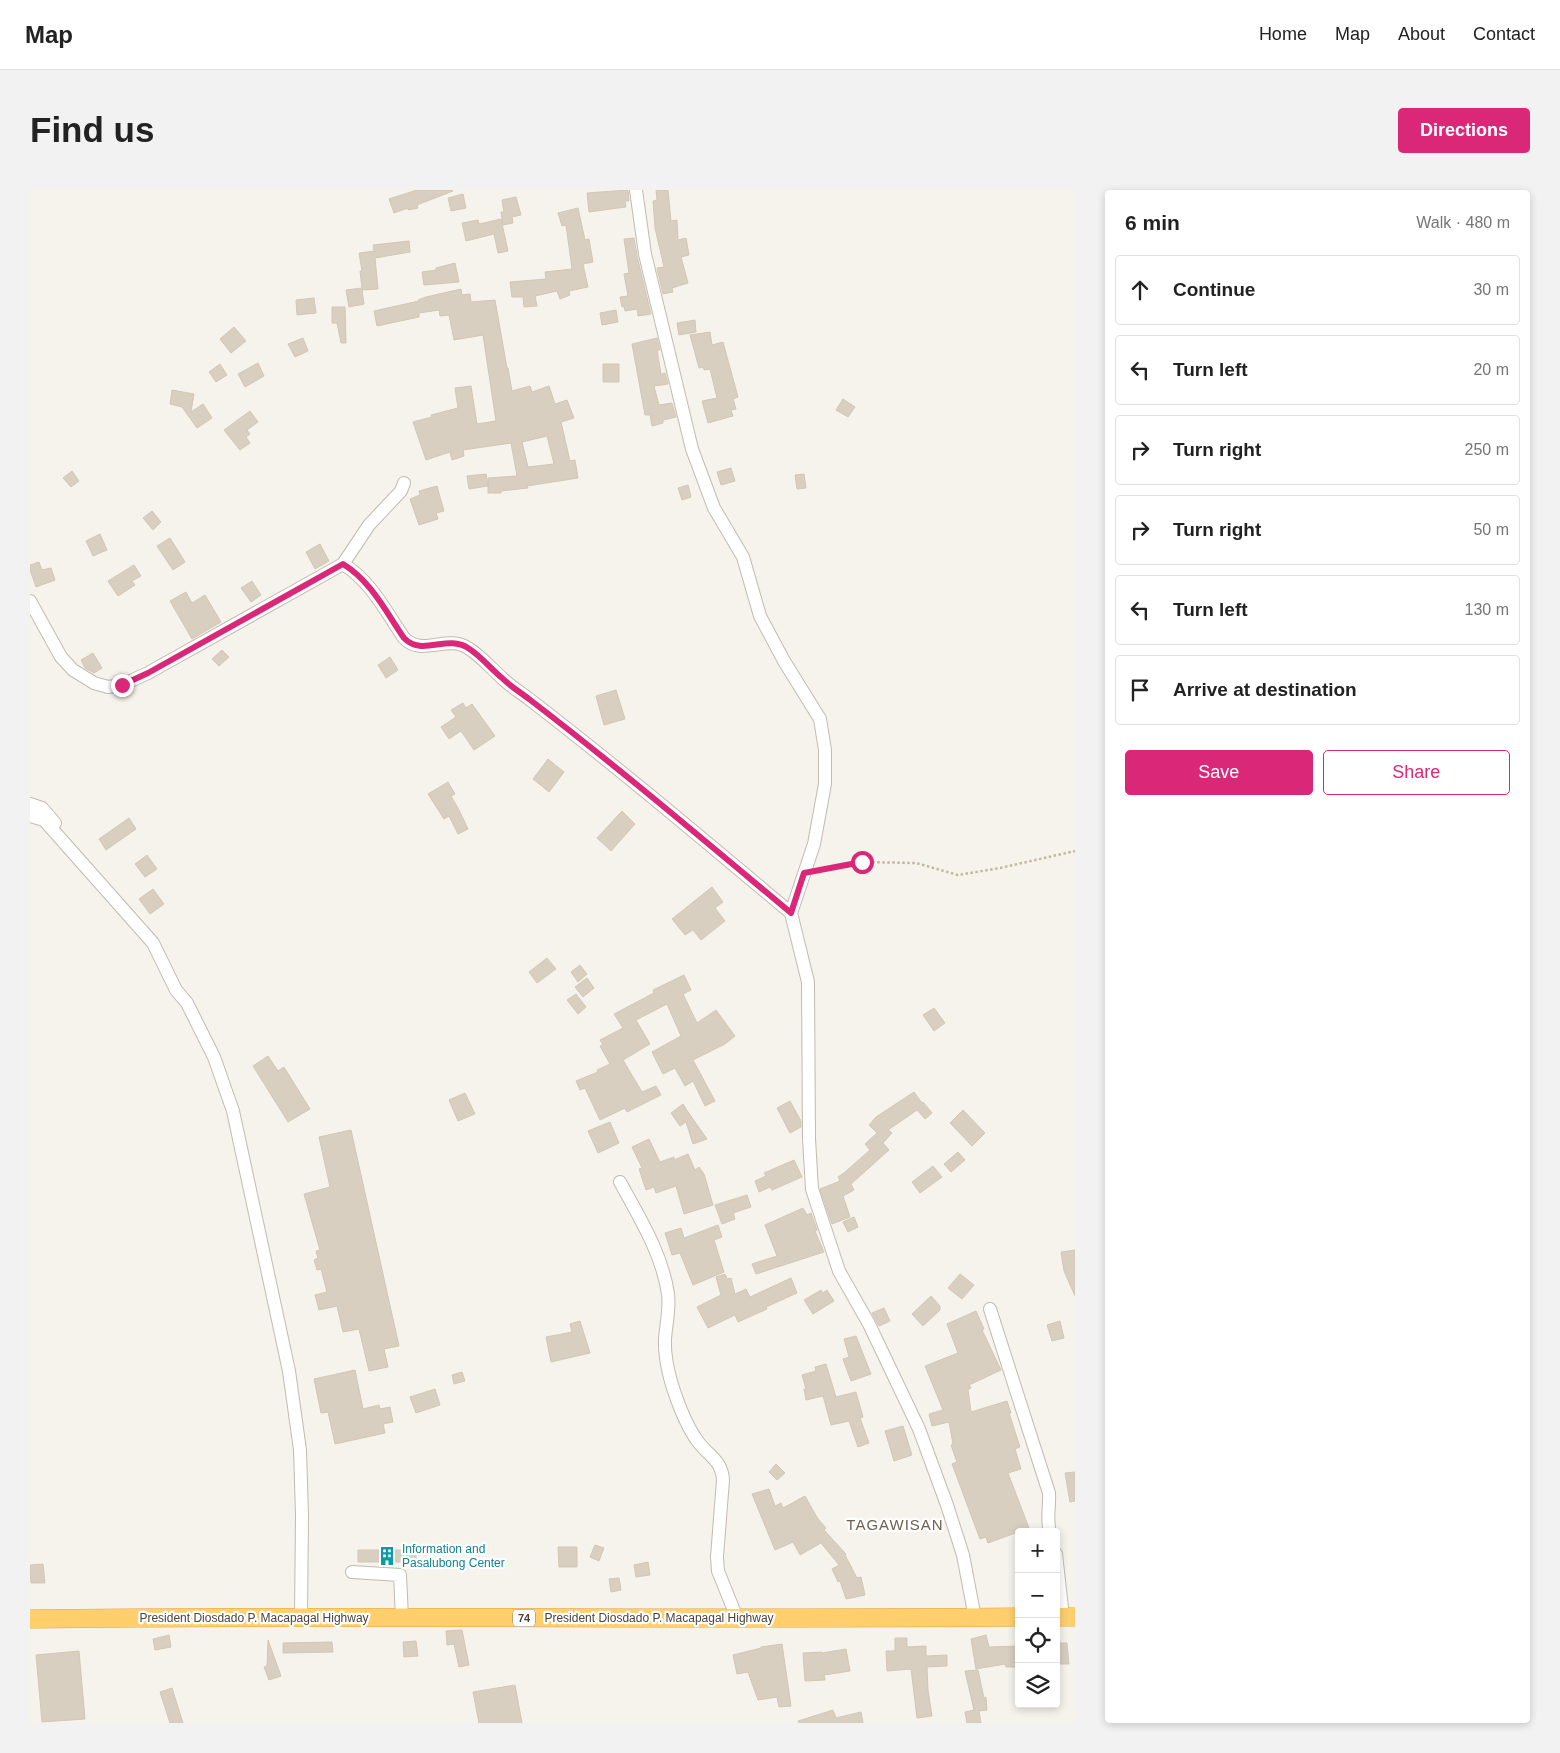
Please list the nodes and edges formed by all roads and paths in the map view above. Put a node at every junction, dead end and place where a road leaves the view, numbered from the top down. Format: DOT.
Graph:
graph roads {
  1 [pos="636,190"];
  2 [pos="404,483"];
  3 [pos="343,564"];
  4 [pos="30,601"];
  5 [pos="30,804"];
  6 [pos="30,816"];
  7 [pos="64,842"];
  8 [pos="1075,851"];
  9 [pos="804,873"];
  10 [pos="791,913"];
  11 [pos="620,1182"];
  12 [pos="990,1308"];
  13 [pos="1049,1528"];
  14 [pos="352,1572"];
  15 [pos="1059,1573"];
  16 [pos="301,1617"];
  17 [pos="1015,1617"];
  18 [pos="1065,1617"];
  19 [pos="402,1618"];
  20 [pos="737,1618"];
  21 [pos="975,1618"];
  22 [pos="30,1619"];
  1 -- 9 [label="street"];
  2 -- 3 [label="street"];
  3 -- 4 [label="street"];
  3 -- 10 [label="street"];
  5 -- 7 [label="street"];
  6 -- 7 [label="street"];
  7 -- 16 [label="street"];
  8 -- 9 [label="path"];
  9 -- 10 [label="street"];
  10 -- 21 [label="street"];
  11 -- 20 [label="street"];
  12 -- 13 [label="street"];
  14 -- 19 [label="street"];
  15 -- 18 [label="street"];
  16 -- 19 [label="highway, President Diosdado P. Macapagal Highway / 74"];
  16 -- 22 [label="highway, President Diosdado P. Macapagal Highway / 74"];
  17 -- 21 [label="highway, President Diosdado P. Macapagal Highway / 74"];
  19 -- 20 [label="highway, President Diosdado P. Macapagal Highway / 74"];
  20 -- 21 [label="highway, President Diosdado P. Macapagal Highway / 74"];
}
